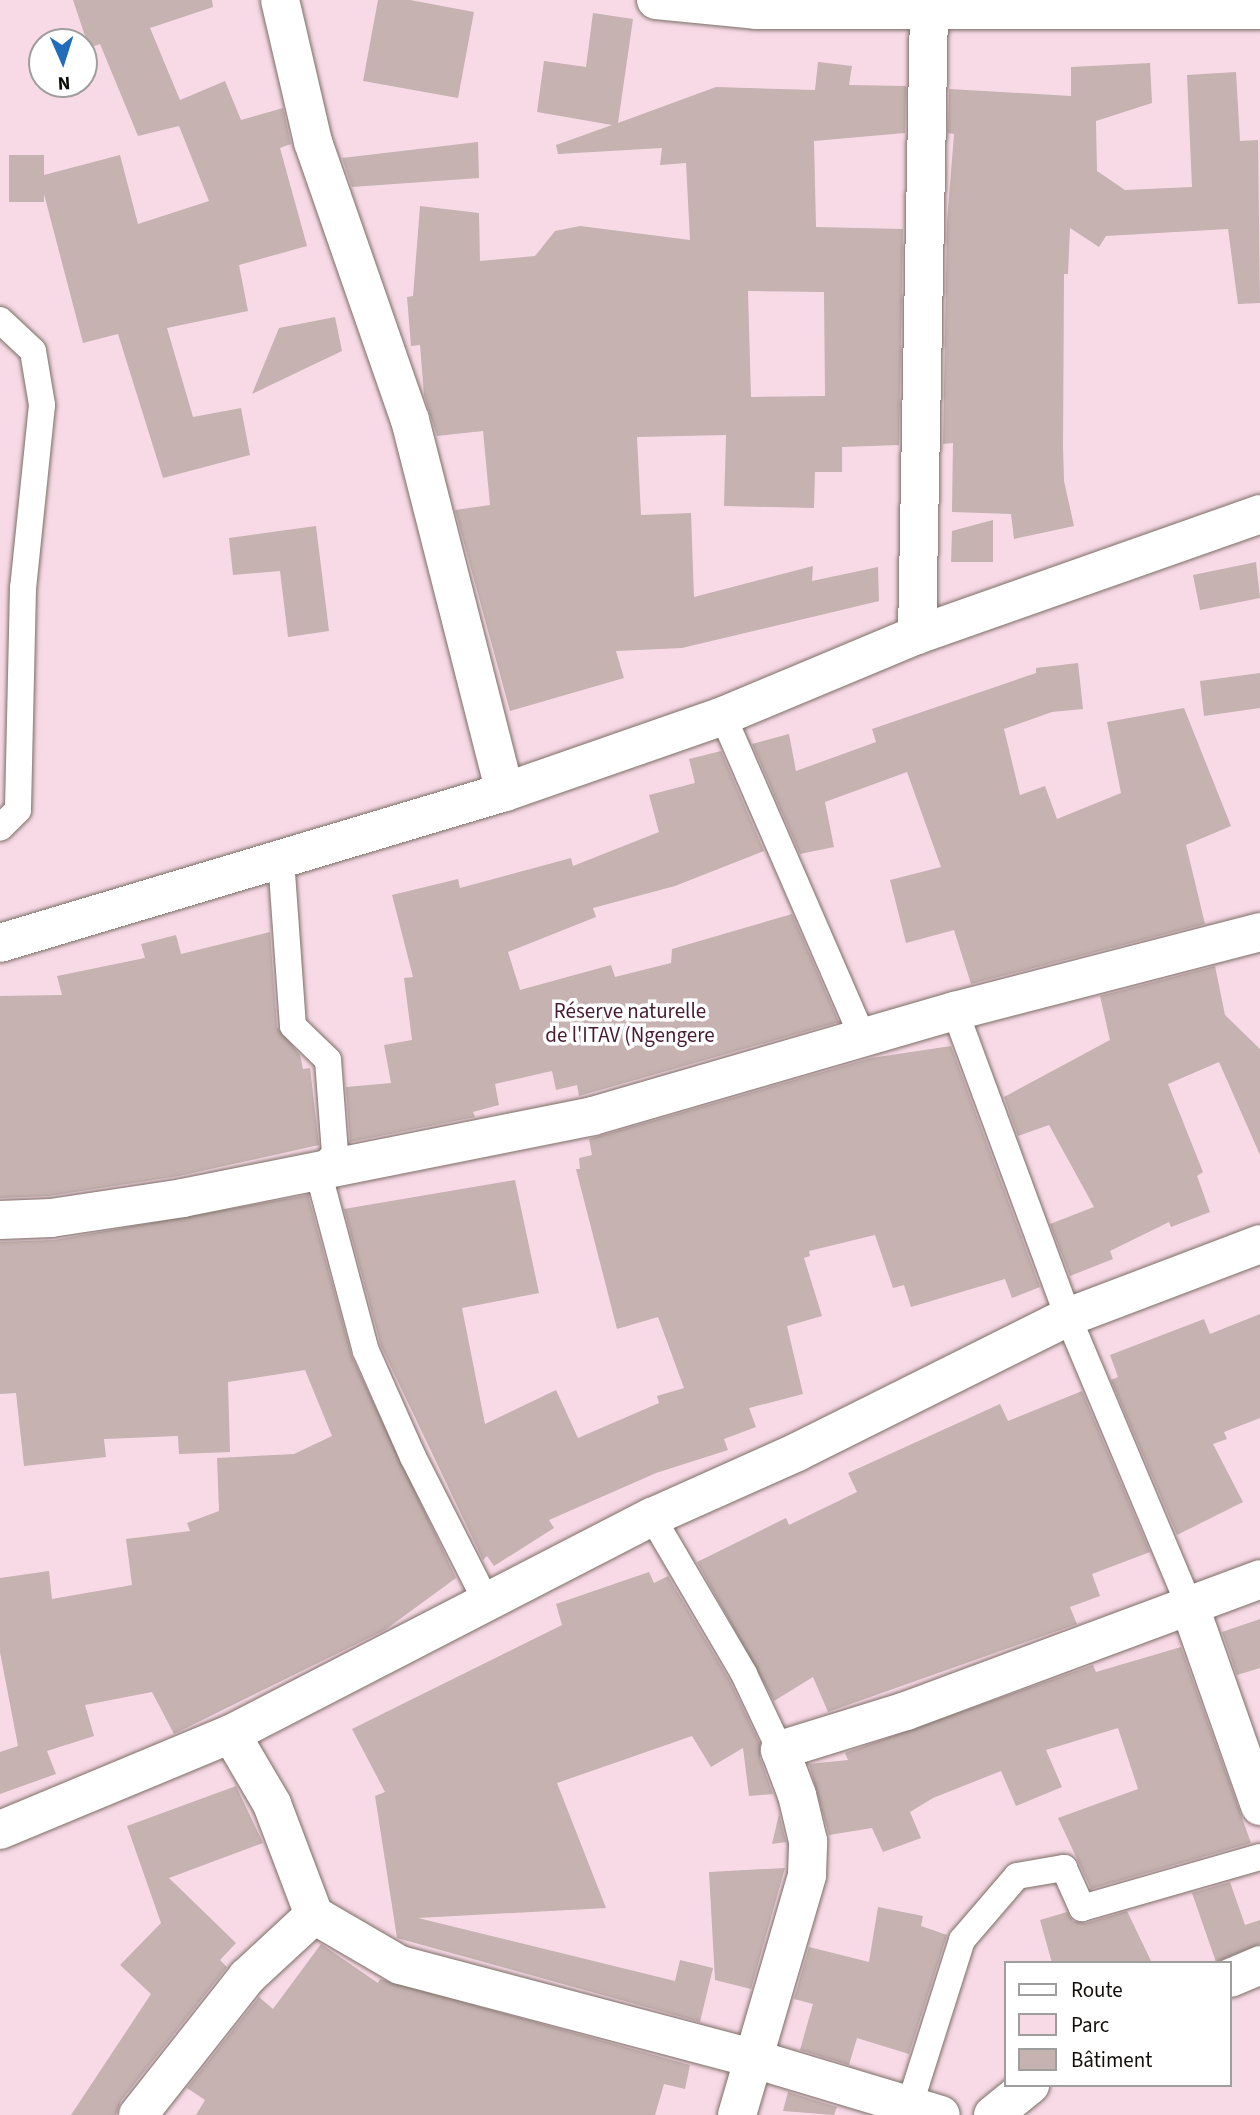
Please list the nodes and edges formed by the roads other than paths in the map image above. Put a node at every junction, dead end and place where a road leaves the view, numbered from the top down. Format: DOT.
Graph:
graph roads {
  1 [pos="280,0"];
  2 [pos="656,0"];
  3 [pos="929,8"];
  4 [pos="1260,10"];
  5 [pos="0,320"];
  6 [pos="1260,514"];
  7 [pos="917,635"];
  8 [pos="723,716"];
  9 [pos="505,792"];
  10 [pos="0,828"];
  11 [pos="281,859"];
  12 [pos="1260,932"];
  13 [pos="0,943"];
  14 [pos="955,1011"];
  15 [pos="862,1036"];
  16 [pos="318,1171"];
  17 [pos="0,1220"];
  18 [pos="1260,1244"];
  19 [pos="1068,1317"];
  20 [pos="652,1517"];
  21 [pos="1260,1579"];
  22 [pos="487,1603"];
  23 [pos="1190,1607"];
  24 [pos="231,1734"];
  25 [pos="780,1750"];
  26 [pos="1260,1807"];
  27 [pos="0,1830"];
  28 [pos="1260,1857"];
  29 [pos="313,1915"];
  30 [pos="1260,1965"];
  31 [pos="1232,1977"];
  32 [pos="751,2058"];
  33 [pos="1028,2087"];
  34 [pos="926,2110"];
  35 [pos="138,2115"];
  36 [pos="737,2115"];
  37 [pos="993,2115"];
  1 -- 9 [label="street"];
  2 -- 3 [label="street"];
  3 -- 4 [label="street"];
  3 -- 7 [label="street"];
  5 -- 10 [label="lane"];
  6 -- 7 [label="street"];
  7 -- 8 [label="street"];
  8 -- 9 [label="street"];
  8 -- 15 [label="lane"];
  9 -- 11 [label="street"];
  11 -- 13 [label="street"];
  11 -- 16 [label="lane"];
  12 -- 14 [label="street"];
  14 -- 15 [label="street"];
  14 -- 19 [label="lane"];
  15 -- 16 [label="street"];
  16 -- 17 [label="street"];
  16 -- 22 [label="lane"];
  18 -- 19 [label="street"];
  19 -- 20 [label="street"];
  19 -- 23 [label="lane"];
  20 -- 22 [label="street"];
  20 -- 25 [label="lane"];
  21 -- 23 [label="street"];
  22 -- 24 [label="street"];
  23 -- 25 [label="street"];
  23 -- 26 [label="street"];
  24 -- 27 [label="street"];
  24 -- 29 [label="street"];
  25 -- 32 [label="street"];
  28 -- 34 [label="lane"];
  29 -- 32 [label="street"];
  29 -- 35 [label="street"];
  30 -- 31 [label="street"];
  32 -- 34 [label="street"];
  32 -- 36 [label="street"];
  33 -- 37 [label="street"];
}
